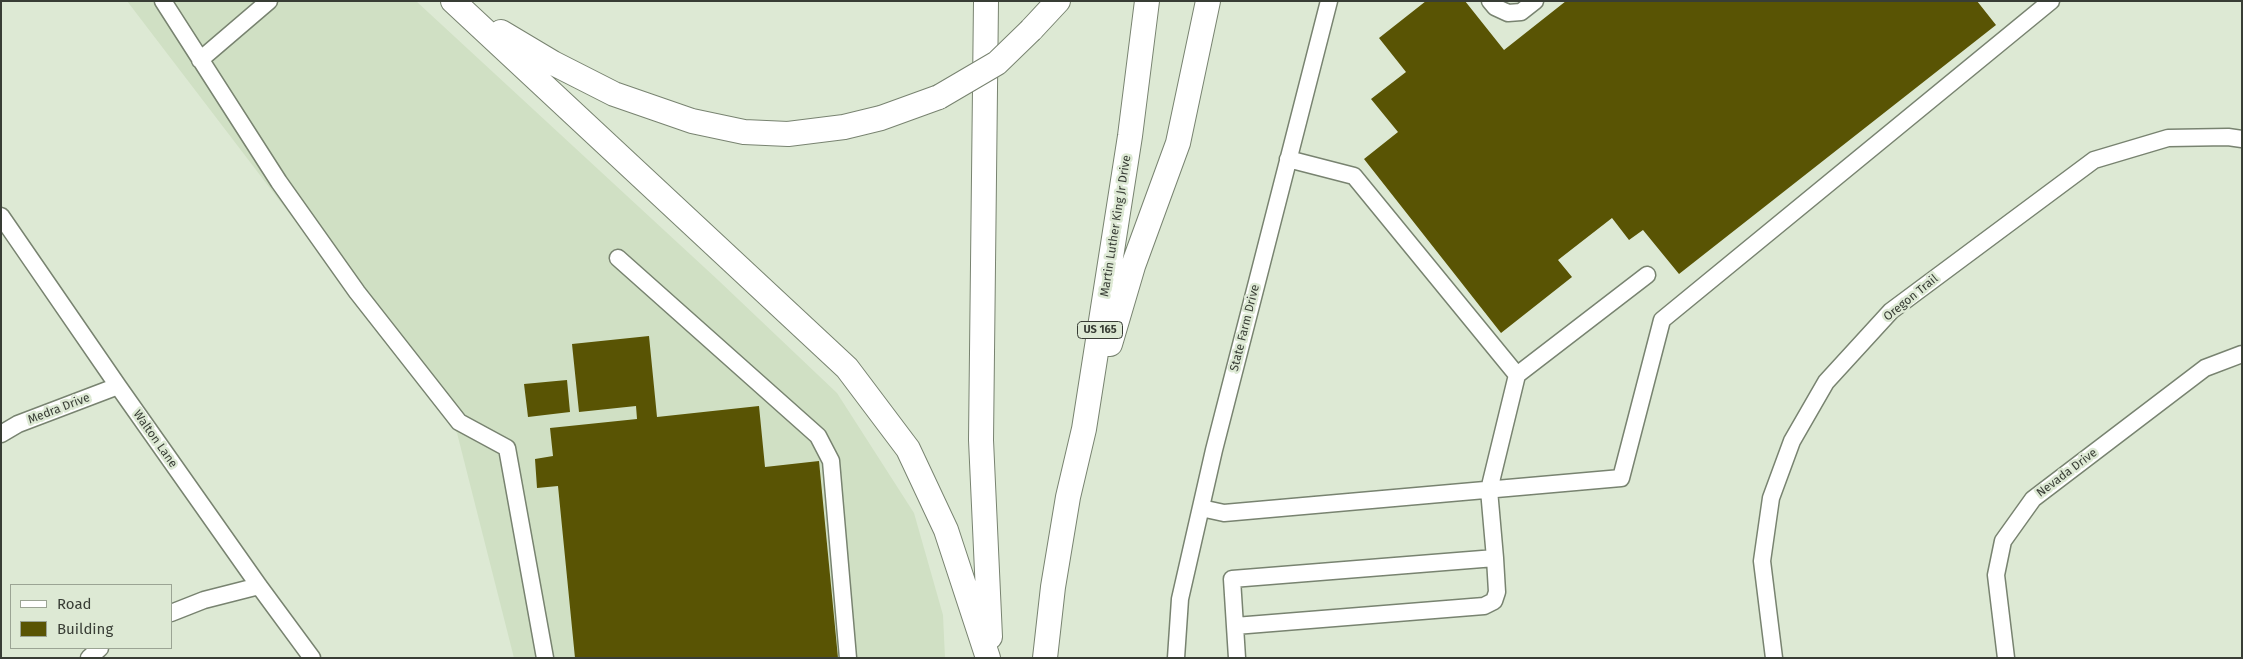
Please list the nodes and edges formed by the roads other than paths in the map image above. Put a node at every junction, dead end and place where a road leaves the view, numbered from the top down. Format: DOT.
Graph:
graph roads {
  1 [pos="163,1"];
  2 [pos="269,1"];
  3 [pos="986,1"];
  4 [pos="1058,1"];
  5 [pos="1147,1"];
  6 [pos="1208,1"];
  7 [pos="1215,1"];
  8 [pos="1329,1"];
  9 [pos="1490,1"];
  10 [pos="1535,1"];
  11 [pos="2051,1"];
  12 [pos="454,2"];
  13 [pos="1199,48"];
  14 [pos="200,60"];
  15 [pos="2242,139"];
  16 [pos="1288,159"];
  17 [pos="1,216"];
  18 [pos="618,258"];
  19 [pos="1647,275"];
  20 [pos="2242,354"];
  21 [pos="1517,375"];
  22 [pos="118,386"];
  23 [pos="1084,429"];
  24 [pos="1,434"];
  25 [pos="1489,490"];
  26 [pos="1201,508"];
  27 [pos="1495,558"];
  28 [pos="259,586"];
  29 [pos="172,613"];
  30 [pos="1235,626"];
  31 [pos="99,649"];
  32 [pos="89,658"];
  33 [pos="312,658"];
  34 [pos="544,658"];
  35 [pos="848,658"];
  36 [pos="989,658"];
  37 [pos="1046,658"];
  38 [pos="1176,658"];
  39 [pos="1237,658"];
  40 [pos="1774,658"];
  41 [pos="2006,658"];
  1 -- 14 [label="street"];
  2 -- 14 [label="street"];
  3 -- 36 [label="highway"];
  4 -- 12 [label="highway, bridge"];
  5 -- 23 [label="highway, Martin Luther King Jr Drive / US 165"];
  6 -- 13 [label="highway"];
  7 -- 13 [label="highway"];
  8 -- 16 [label="street, State Farm Drive"];
  9 -- 10 [label="street"];
  11 -- 25 [label="street"];
  12 -- 36 [label="highway"];
  13 -- 23 [label="highway"];
  14 -- 34 [label="street"];
  15 -- 40 [label="street, Oregon Trail"];
  16 -- 21 [label="street"];
  16 -- 26 [label="street, State Farm Drive"];
  17 -- 22 [label="street, Walton Lane"];
  18 -- 35 [label="street"];
  19 -- 21 [label="street"];
  20 -- 41 [label="street, Nevada Drive"];
  21 -- 25 [label="street"];
  22 -- 24 [label="street, Medra Drive"];
  22 -- 28 [label="street, Walton Lane"];
  23 -- 37 [label="highway, Martin Luther King Jr Drive / US 165"];
  25 -- 26 [label="street"];
  25 -- 27 [label="street"];
  26 -- 38 [label="street, State Farm Drive"];
  27 -- 30 [label="street"];
  27 -- 30 [label="street"];
  28 -- 29 [label="street"];
  28 -- 33 [label="street, Walton Lane"];
  30 -- 39 [label="street"];
  31 -- 32 [label="street"];
}
